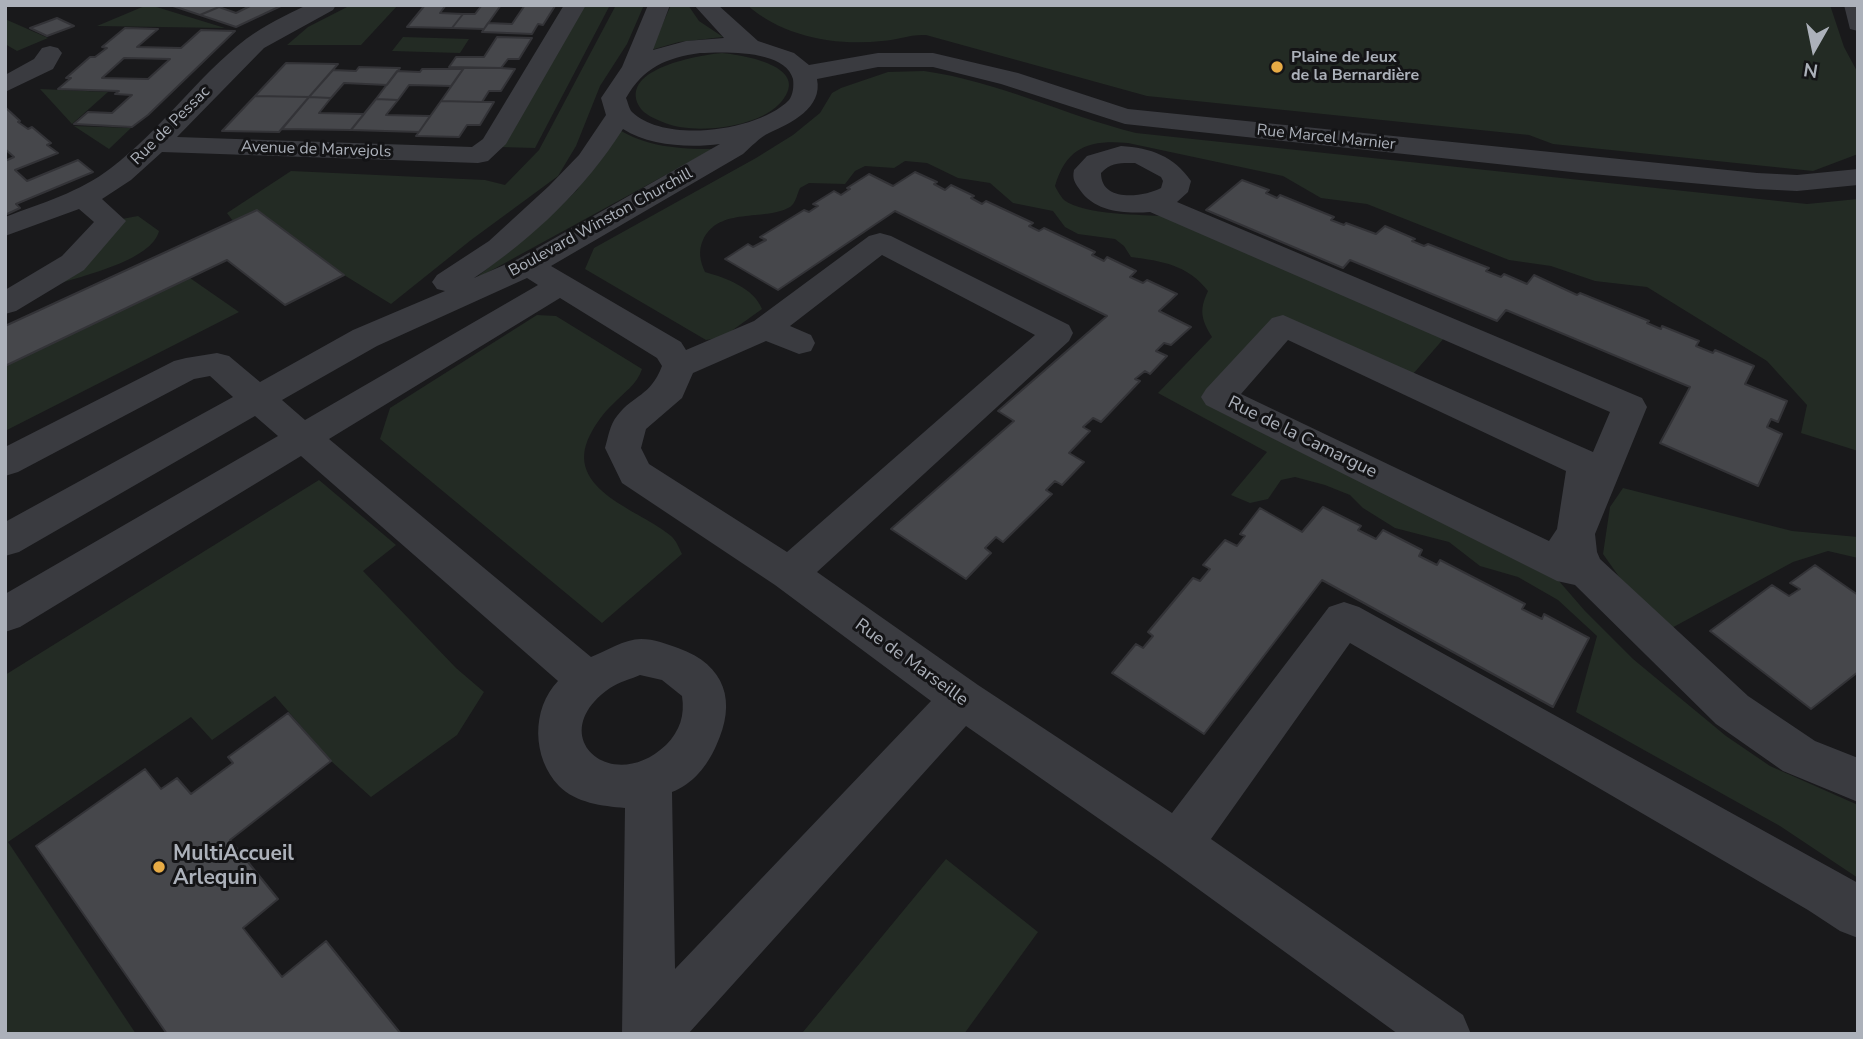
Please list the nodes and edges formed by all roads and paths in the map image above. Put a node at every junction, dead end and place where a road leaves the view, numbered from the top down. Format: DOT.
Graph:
graph roads {
  1 [pos="325,5"];
  2 [pos="575,5"];
  3 [pos="659,5"];
  4 [pos="705,5"];
  5 [pos="1855,5"];
  6 [pos="1858,24"];
  7 [pos="752,48"];
  8 [pos="50,53"];
  9 [pos="633,70"];
  10 [pos="803,74"];
  11 [pos="5,86"];
  12 [pos="620,114"];
  13 [pos="755,131"];
  14 [pos="155,144"];
  15 [pos="1858,177"];
  16 [pos="81,196"];
  17 [pos="1154,203"];
  18 [pos="5,228"];
  19 [pos="544,275"];
  20 [pos="5,304"];
  21 [pos="766,328"];
  22 [pos="365,338"];
  23 [pos="799,343"];
  24 [pos="679,366"];
  25 [pos="256,399"];
  26 [pos="300,438"];
  27 [pos="5,463"];
  28 [pos="1576,534"];
  29 [pos="5,541"];
  30 [pos="789,574"];
  31 [pos="5,615"];
  32 [pos="586,679"];
  33 [pos="962,699"];
  34 [pos="1858,780"];
  35 [pos="649,782"];
  36 [pos="1178,845"];
  37 [pos="1858,913"];
  38 [pos="650,1034"];
  39 [pos="1444,1034"];
  1 -- 14 [label="street, Rue de Pessac"];
  2 -- 14 [label="street, Avenue de Marvejols"];
  3 -- 9 [label="street"];
  4 -- 7 [label="street"];
  5 -- 6 [label="street"];
  7 -- 9 [label="street"];
  7 -- 10 [label="street"];
  8 -- 11 [label="street"];
  9 -- 12 [label="street"];
  10 -- 13 [label="street"];
  10 -- 15 [label="street, Rue Marcel Marnier"];
  12 -- 13 [label="street"];
  12 -- 22 [label="street, Boulevard Winston Churchill"];
  13 -- 19 [label="street, Boulevard Winston Churchill"];
  14 -- 16 [label="street, Rue de Pessac"];
  16 -- 18 [label="street, Rue de Pessac"];
  16 -- 20 [label="street"];
  17 -- 28 [label="street, Rue de la Camargue"];
  19 -- 22 [label="street, Boulevard Winston Churchill"];
  19 -- 24 [label="street"];
  19 -- 26 [label="street"];
  21 -- 23 [label="street"];
  21 -- 24 [label="street"];
  21 -- 30 [label="street"];
  22 -- 25 [label="street, Boulevard Winston Churchill"];
  24 -- 30 [label="street, Rue de Marseille"];
  25 -- 26 [label="street"];
  25 -- 27 [label="street"];
  25 -- 29 [label="street, Boulevard Winston Churchill"];
  26 -- 31 [label="street"];
  26 -- 32 [label="street"];
  28 -- 28 [label="street, Rue de la Camargue"];
  28 -- 34 [label="street, Rue de la Camargue"];
  30 -- 33 [label="street, Rue de Marseille"];
  32 -- 35 [label="street"];
  32 -- 35 [label="street"];
  33 -- 36 [label="street, Rue de Marseille"];
  33 -- 38 [label="street"];
  35 -- 38 [label="street"];
  36 -- 37 [label="street"];
  36 -- 39 [label="street, Rue de Marseille"];
}
